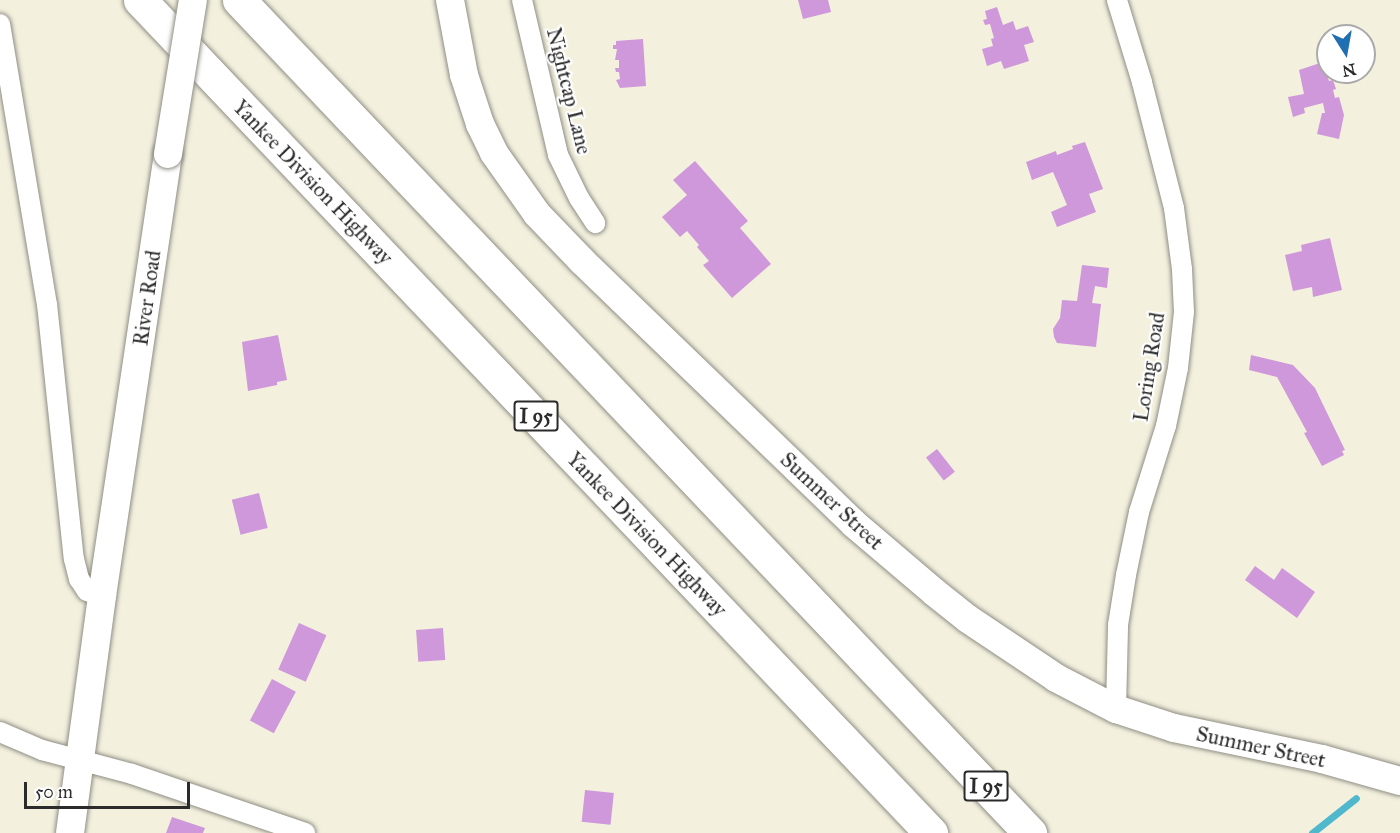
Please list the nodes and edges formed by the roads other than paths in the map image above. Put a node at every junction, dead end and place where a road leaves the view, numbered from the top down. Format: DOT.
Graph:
graph roads {
  1 [pos="140,0"];
  2 [pos="193,0"];
  3 [pos="239,0"];
  4 [pos="450,0"];
  5 [pos="522,0"];
  6 [pos="1118,0"];
  7 [pos="0,24"];
  8 [pos="595,223"];
  9 [pos="102,596"];
  10 [pos="1116,709"];
  11 [pos="0,732"];
  12 [pos="80,760"];
  13 [pos="1400,781"];
  14 [pos="70,833"];
  15 [pos="305,833"];
  16 [pos="931,833"];
  17 [pos="1030,833"];
  1 -- 16 [label="highway, Yankee Division Highway / I 95"];
  2 -- 9 [label="street, River Road, bridge"];
  3 -- 17 [label="highway, I 95"];
  4 -- 10 [label="street, Summer Street"];
  5 -- 8 [label="street, Nightcap Lane"];
  6 -- 10 [label="street, Loring Road"];
  7 -- 9 [label="street"];
  9 -- 12 [label="street, River Road"];
  10 -- 13 [label="street, Summer Street"];
  11 -- 12 [label="street"];
  12 -- 14 [label="street, River Road"];
  12 -- 15 [label="street"];
}
